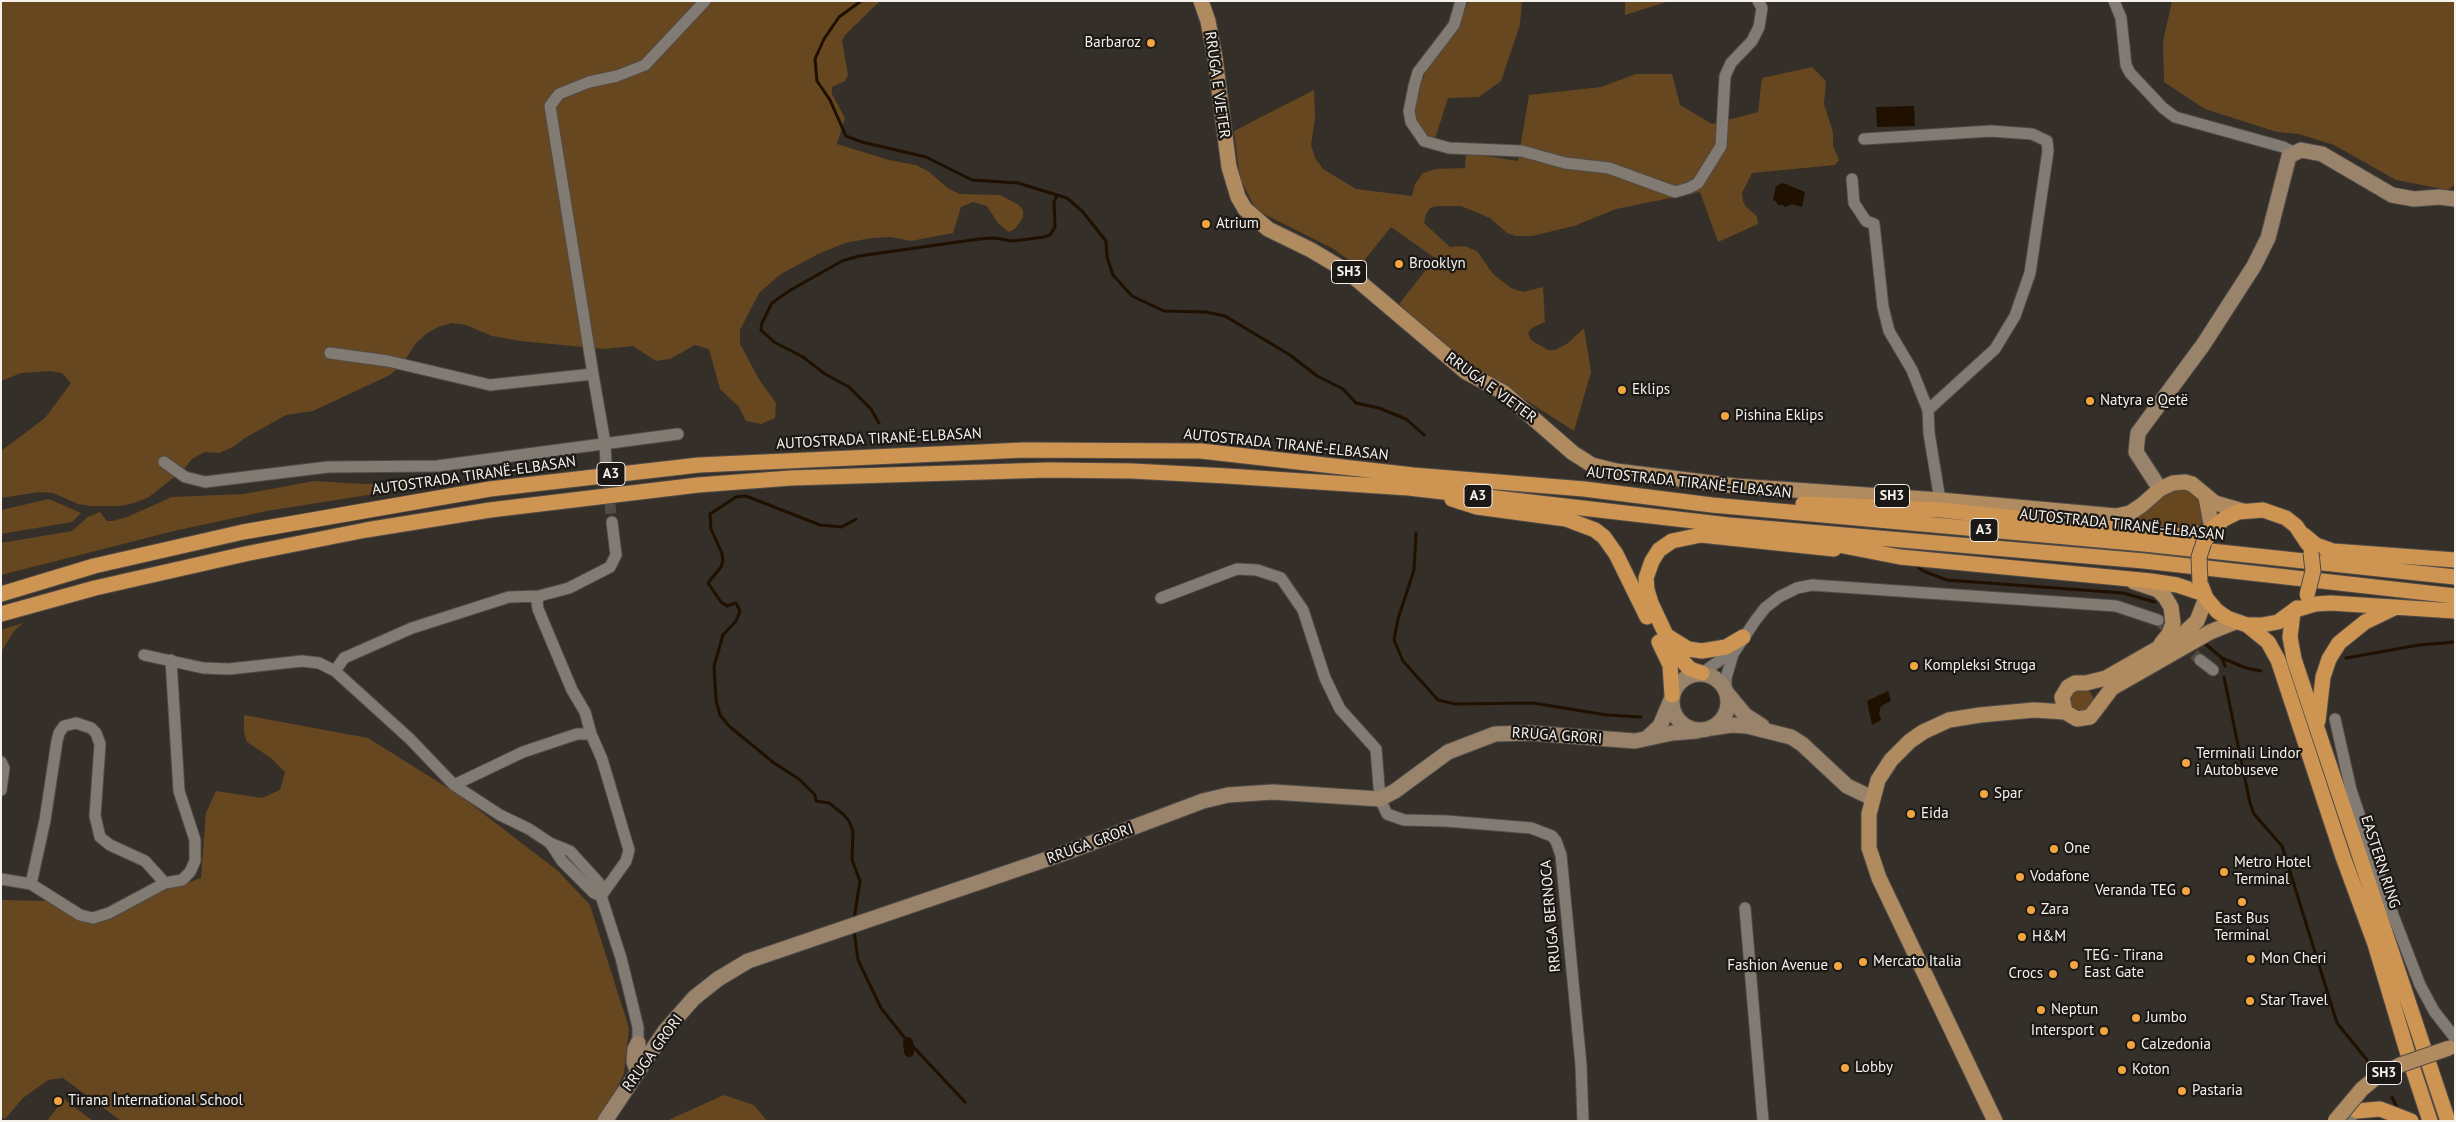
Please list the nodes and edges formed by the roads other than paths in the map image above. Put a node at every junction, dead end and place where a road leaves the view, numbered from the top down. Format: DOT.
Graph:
graph roads {
  1 [pos="705,1"];
  2 [pos="1201,1"];
  3 [pos="1461,1"];
  4 [pos="1758,1"];
  5 [pos="2114,1"];
  6 [pos="1864,139"];
  7 [pos="2293,152"];
  8 [pos="1852,179"];
  9 [pos="2455,199"];
  10 [pos="330,353"];
  11 [pos="593,374"];
  12 [pos="1928,410"];
  13 [pos="678,434"];
  14 [pos="605,443"];
  15 [pos="164,462"];
  16 [pos="606,465"];
  17 [pos="2160,489"];
  18 [pos="1437,492"];
  19 [pos="2206,497"];
  20 [pos="1940,500"];
  21 [pos="1712,505"];
  22 [pos="2243,511"];
  23 [pos="612,522"];
  24 [pos="1728,524"];
  25 [pos="2209,534"];
  26 [pos="2304,535"];
  27 [pos="1900,557"];
  28 [pos="2455,560"];
  29 [pos="2455,577"];
  30 [pos="2128,580"];
  31 [pos="2203,592"];
  32 [pos="1,594"];
  33 [pos="539,596"];
  34 [pos="2455,596"];
  35 [pos="1161,598"];
  36 [pos="2398,606"];
  37 [pos="2294,611"];
  38 [pos="2455,611"];
  39 [pos="1,614"];
  40 [pos="2158,620"];
  41 [pos="2241,624"];
  42 [pos="1664,632"];
  43 [pos="1744,637"];
  44 [pos="2159,647"];
  45 [pos="144,655"];
  46 [pos="171,660"];
  47 [pos="2200,660"];
  48 [pos="2213,670"];
  49 [pos="335,671"];
  50 [pos="1702,673"];
  51 [pos="2086,683"];
  52 [pos="1726,692"];
  53 [pos="2064,694"];
  54 [pos="1672,696"];
  55 [pos="2099,703"];
  56 [pos="2034,710"];
  57 [pos="2066,712"];
  58 [pos="2335,719"];
  59 [pos="2318,727"];
  60 [pos="1705,729"];
  61 [pos="1770,731"];
  62 [pos="591,734"];
  63 [pos="1640,740"];
  64 [pos="1,762"];
  65 [pos="454,785"];
  66 [pos="1,790"];
  67 [pos="1380,798"];
  68 [pos="1872,798"];
  69 [pos="1,879"];
  70 [pos="165,883"];
  71 [pos="31,884"];
  72 [pos="601,896"];
  73 [pos="1745,908"];
  74 [pos="638,1037"];
  75 [pos="2453,1044"];
  76 [pos="653,1049"];
  77 [pos="638,1072"];
  78 [pos="2352,1116"];
  79 [pos="610,1118"];
  80 [pos="1583,1121"];
  81 [pos="1763,1121"];
  82 [pos="1995,1121"];
  83 [pos="2335,1121"];
  84 [pos="2410,1121"];
  85 [pos="2430,1121"];
  86 [pos="2448,1121"];
  1 -- 11 [label="street"];
  2 -- 20 [label="main road, RRUGA E VJETER / SH3"];
  3 -- 4 [label="street"];
  5 -- 7 [label="street"];
  6 -- 12 [label="street"];
  7 -- 9 [label="main road"];
  7 -- 17 [label="main road"];
  8 -- 12 [label="street"];
  10 -- 11 [label="street"];
  11 -- 14 [label="street"];
  12 -- 20 [label="street"];
  13 -- 14 [label="street"];
  14 -- 15 [label="street"];
  14 -- 16 [label="street"];
  17 -- 19 [label="main road, RRUGA E VJETER / SH3"];
  17 -- 20 [label="main road, RRUGA E VJETER / SH3"];
  18 -- 24 [label="highway, AUTOSTRADA TIRANË-ELBASAN / A3"];
  18 -- 39 [label="highway, AUTOSTRADA TIRANË-ELBASAN / A3"];
  18 -- 54 [label="highway"];
  19 -- 22 [label="main road, RRUGA E VJETER / SH3"];
  19 -- 25 [label="main road"];
  21 -- 25 [label="highway"];
  21 -- 29 [label="highway, AUTOSTRADA TIRANË-ELBASAN / A3"];
  21 -- 32 [label="highway, AUTOSTRADA TIRANË-ELBASAN / A3"];
  22 -- 25 [label="highway"];
  22 -- 26 [label="highway"];
  23 -- 33 [label="street"];
  24 -- 27 [label="highway"];
  24 -- 34 [label="highway, AUTOSTRADA TIRANË-ELBASAN / A3"];
  25 -- 31 [label="highway, bridge"];
  26 -- 28 [label="highway"];
  26 -- 37 [label="highway, bridge"];
  27 -- 30 [label="highway"];
  27 -- 42 [label="highway"];
  30 -- 31 [label="highway"];
  30 -- 44 [label="main road"];
  31 -- 41 [label="highway"];
  31 -- 44 [label="main road"];
  33 -- 49 [label="street"];
  33 -- 62 [label="street"];
  35 -- 67 [label="street"];
  36 -- 37 [label="highway"];
  36 -- 38 [label="highway"];
  36 -- 59 [label="highway"];
  37 -- 41 [label="highway"];
  37 -- 59 [label="highway, EASTERN RING"];
  40 -- 43 [label="street"];
  41 -- 55 [label="main road"];
  41 -- 85 [label="highway, EASTERN RING"];
  42 -- 43 [label="highway"];
  42 -- 50 [label="highway"];
  43 -- 50 [label="street"];
  43 -- 52 [label="street"];
  44 -- 51 [label="main road"];
  45 -- 46 [label="street"];
  46 -- 49 [label="street"];
  46 -- 70 [label="street"];
  47 -- 48 [label="street"];
  49 -- 65 [label="street"];
  50 -- 52 [label="main road"];
  50 -- 54 [label="main road"];
  51 -- 53 [label="main road"];
  51 -- 55 [label="main road"];
  52 -- 60 [label="main road"];
  52 -- 61 [label="main road"];
  53 -- 56 [label="main road"];
  53 -- 57 [label="main road"];
  54 -- 60 [label="main road"];
  54 -- 63 [label="main road"];
  55 -- 57 [label="main road"];
  56 -- 57 [label="main road"];
  56 -- 68 [label="main road"];
  58 -- 75 [label="street"];
  59 -- 86 [label="highway, EASTERN RING"];
  60 -- 61 [label="main road, RRUGA GRORI"];
  60 -- 63 [label="main road, RRUGA GRORI"];
  61 -- 68 [label="main road"];
  62 -- 65 [label="street"];
  62 -- 72 [label="street"];
  63 -- 67 [label="main road, RRUGA GRORI"];
  64 -- 66 [label="street"];
  65 -- 72 [label="street"];
  67 -- 76 [label="main road, RRUGA GRORI"];
  67 -- 80 [label="street, RRUGA BERNOCA"];
  68 -- 82 [label="main road"];
  69 -- 71 [label="street"];
  70 -- 71 [label="street"];
  70 -- 71 [label="street"];
  72 -- 74 [label="street"];
  73 -- 81 [label="street"];
  74 -- 76 [label="street"];
  74 -- 76 [label="street"];
  74 -- 77 [label="main road"];
  75 -- 83 [label="main road, SH3, bridge"];
  76 -- 77 [label="main road, RRUGA GRORI"];
  77 -- 79 [label="main road, RRUGA GRORI"];
  78 -- 84 [label="highway"];
}
